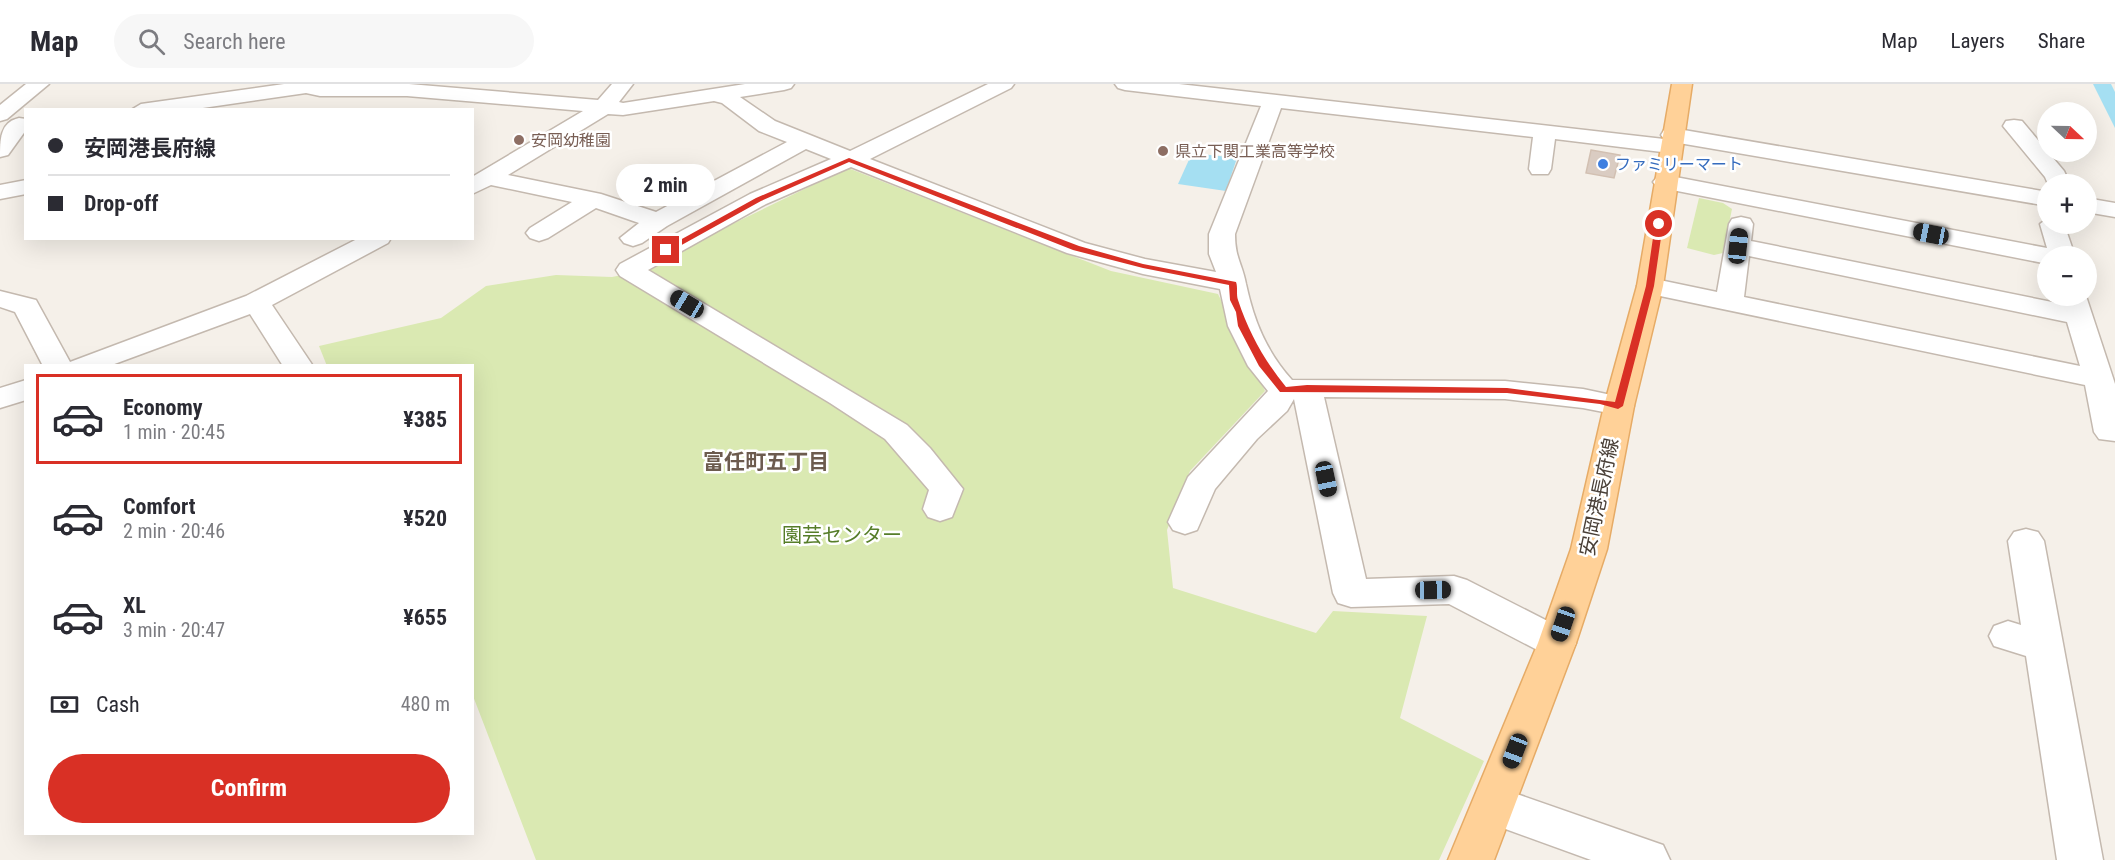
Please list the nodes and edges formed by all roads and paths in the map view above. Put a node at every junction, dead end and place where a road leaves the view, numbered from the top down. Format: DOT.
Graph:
graph roads {
  1 [pos="516,84"];
  2 [pos="623,84"];
  3 [pos="784,84"];
  4 [pos="1004,84"];
  5 [pos="1125,84"];
  6 [pos="1682,84"];
  7 [pos="308,85"];
  8 [pos="41,88"];
  9 [pos="228,90"];
  10 [pos="495,96"];
  11 [pos="719,96"];
  12 [pos="1273,101"];
  13 [pos="150,108"];
  14 [pos="603,108"];
  15 [pos="11,122"];
  16 [pos="2014,126"];
  17 [pos="1545,131"];
  18 [pos="806,141"];
  19 [pos="1671,141"];
  20 [pos="0,150"];
  21 [pos="849,160"];
  22 [pos="1540,169"];
  23 [pos="2054,174"];
  24 [pos="481,182"];
  25 [pos="1665,182"];
  26 [pos="24,187"];
  27 [pos="0,192"];
  28 [pos="2037,195"];
  29 [pos="1743,198"];
  30 [pos="593,199"];
  31 [pos="2097,207"];
  32 [pos="2115,210"];
  33 [pos="658,220"];
  34 [pos="539,233"];
  35 [pos="633,238"];
  36 [pos="375,240"];
  37 [pos="1738,246"];
  38 [pos="2037,254"];
  39 [pos="1233,283"];
  40 [pos="1650,286"];
  41 [pos="0,299"];
  42 [pos="2037,299"];
  43 [pos="256,302"];
  44 [pos="1729,303"];
  45 [pos="2076,306"];
  46 [pos="57,364"];
  47 [pos="87,364"];
  48 [pos="297,364"];
  49 [pos="2099,379"];
  50 [pos="24,389"];
  51 [pos="1295,389"];
  52 [pos="0,399"];
  53 [pos="1618,406"];
  54 [pos="2110,432"];
  55 [pos="940,509"];
  56 [pos="1185,522"];
  57 [pos="2026,541"];
  58 [pos="1557,643"];
  59 [pos="1494,805"];
  60 [pos="1471,860"];
  61 [pos="1647,860"];
  62 [pos="2080,860"];
  1 -- 10 [label="street"];
  2 -- 14 [label="street"];
  3 -- 11 [label="street"];
  4 -- 21 [label="street"];
  5 -- 12 [label="street"];
  6 -- 19 [label="main road, 安岡港長府線"];
  7 -- 9 [label="street"];
  7 -- 10 [label="street"];
  8 -- 15 [label="street"];
  9 -- 13 [label="street"];
  10 -- 14 [label="street"];
  11 -- 14 [label="street"];
  11 -- 18 [label="street"];
  12 -- 17 [label="street"];
  12 -- 39 [label="street"];
  14 -- 24 [label="street"];
  15 -- 20 [label="street"];
  16 -- 23 [label="street"];
  17 -- 19 [label="street"];
  17 -- 22 [label="street"];
  18 -- 21 [label="street"];
  18 -- 33 [label="street"];
  19 -- 25 [label="main road, 安岡港長府線"];
  19 -- 28 [label="street"];
  21 -- 39 [label="street"];
  21 -- 55 [label="street"];
  24 -- 30 [label="street"];
  25 -- 29 [label="street"];
  25 -- 40 [label="main road, 安岡港長府線"];
  26 -- 27 [label="street"];
  29 -- 37 [label="street"];
  29 -- 38 [label="street"];
  30 -- 33 [label="street"];
  30 -- 34 [label="street"];
  31 -- 32 [label="street"];
  33 -- 35 [label="street"];
  36 -- 43 [label="street"];
  37 -- 42 [label="street"];
  37 -- 44 [label="street"];
  39 -- 51 [label="street"];
  40 -- 44 [label="street"];
  40 -- 53 [label="main road, 安岡港長府線"];
  41 -- 46 [label="street"];
  43 -- 47 [label="street"];
  43 -- 48 [label="street"];
  44 -- 49 [label="street"];
  45 -- 49 [label="street"];
  49 -- 54 [label="street"];
  50 -- 52 [label="street"];
  51 -- 53 [label="street"];
  51 -- 56 [label="street"];
  51 -- 58 [label="street"];
  53 -- 58 [label="main road, 安岡港長府線"];
  57 -- 62 [label="street"];
  58 -- 59 [label="main road, 安岡港長府線"];
  59 -- 60 [label="main road, 安岡港長府線"];
  59 -- 61 [label="street"];
}
